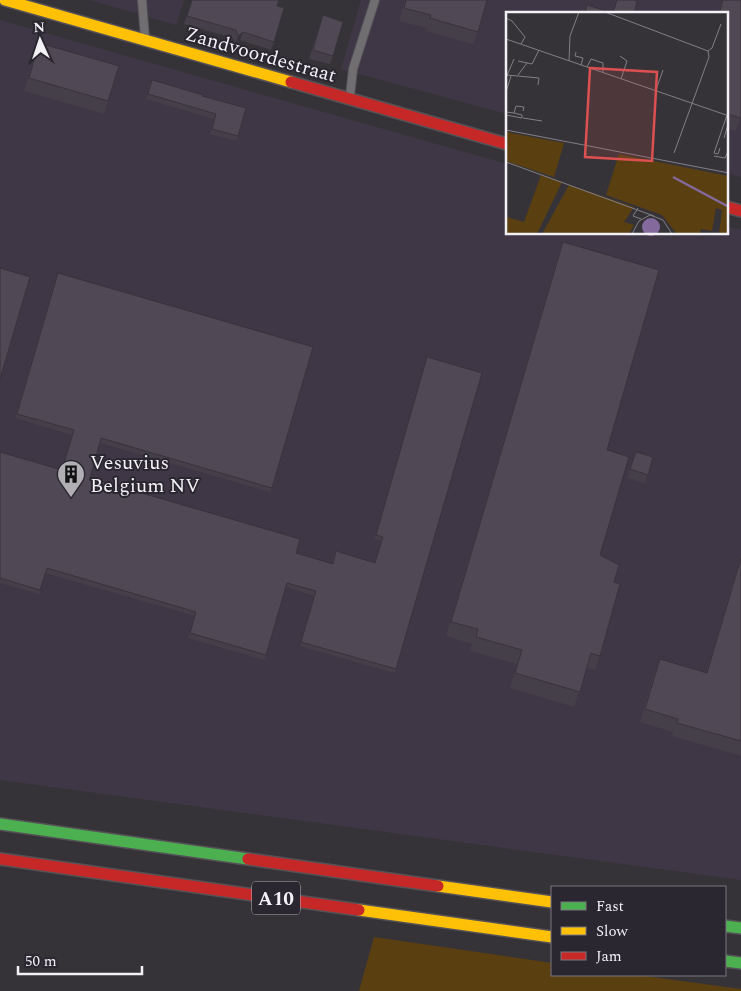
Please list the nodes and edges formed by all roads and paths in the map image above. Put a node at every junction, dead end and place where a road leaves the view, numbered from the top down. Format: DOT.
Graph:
graph roads {
  1 [pos="5,0"];
  2 [pos="142,0"];
  3 [pos="375,0"];
  4 [pos="145,40"];
  5 [pos="350,98"];
  6 [pos="506,144"];
  7 [pos="0,824"];
  8 [pos="0,859"];
  9 [pos="551,902"];
  10 [pos="726,926"];
  11 [pos="741,928"];
  12 [pos="551,937"];
  13 [pos="726,961"];
  14 [pos="741,963"];
  1 -- 4 [label="main road, Zandvoordestraat"];
  2 -- 4 [label="lane"];
  3 -- 5 [label="lane"];
  4 -- 5 [label="main road, Zandvoordestraat"];
  5 -- 6 [label="main road, Zandvoordestraat"];
  7 -- 9 [label="main road, A10"];
  8 -- 12 [label="main road, A10"];
  10 -- 11 [label="main road"];
  13 -- 14 [label="main road"];
}
